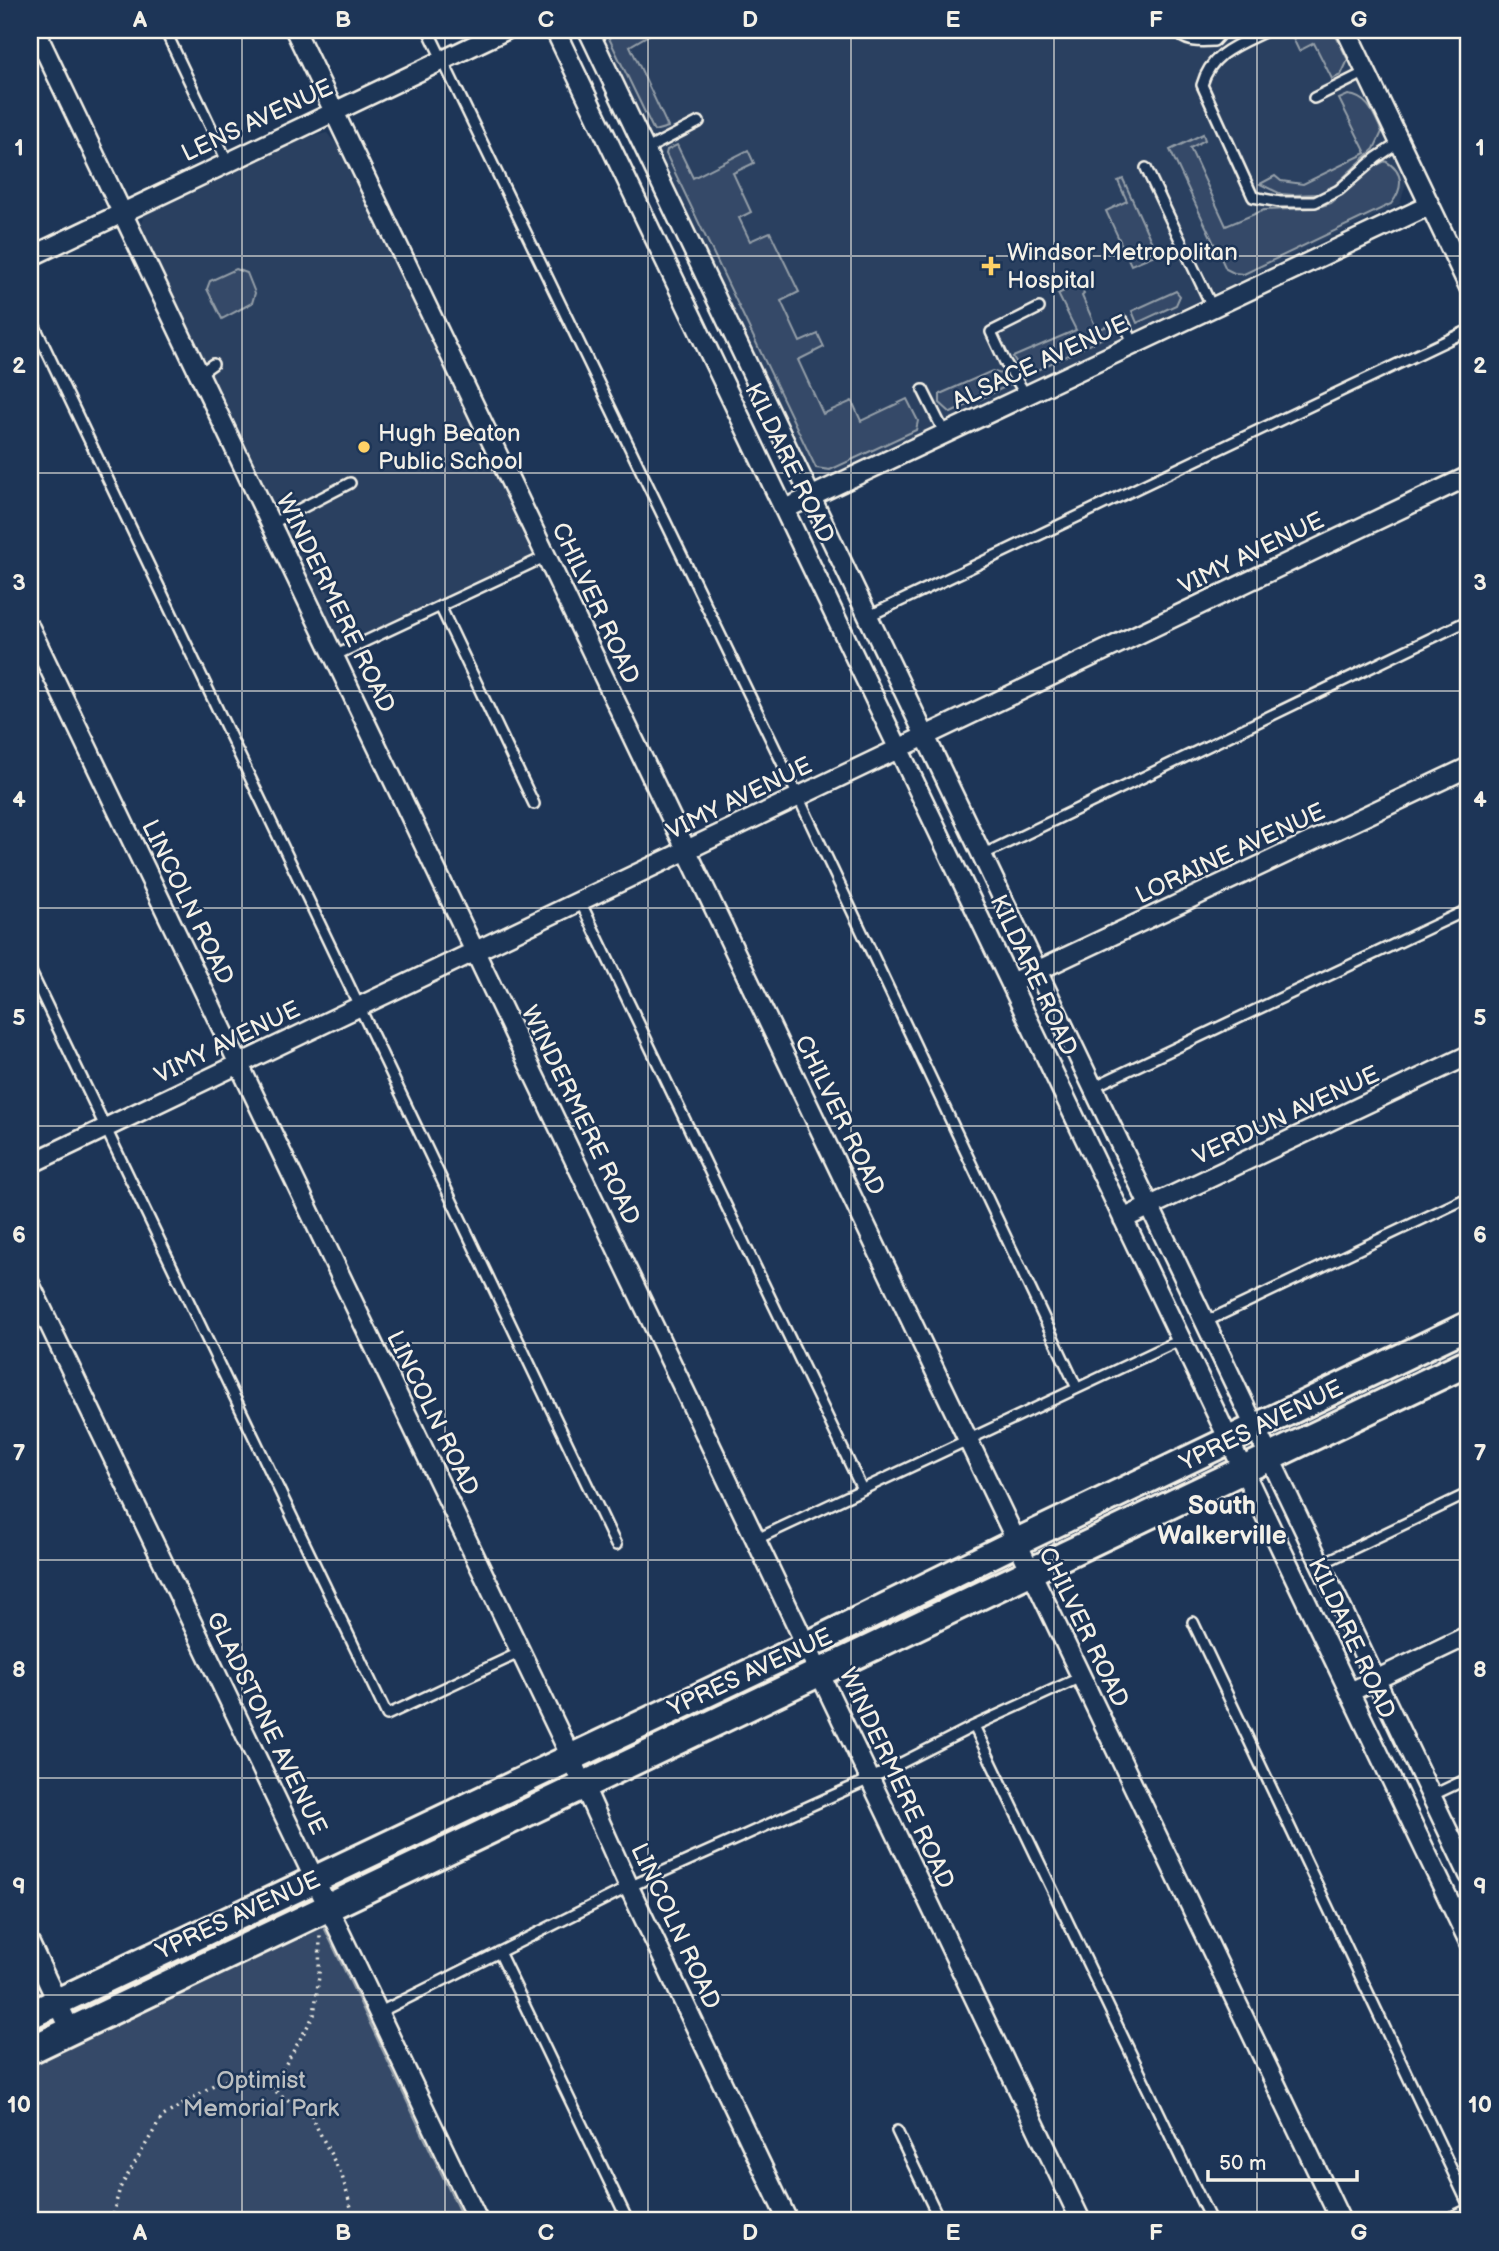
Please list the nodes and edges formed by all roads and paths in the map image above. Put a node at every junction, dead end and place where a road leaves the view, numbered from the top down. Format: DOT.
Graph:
graph roads {
  1 [pos="35,30"];
  2 [pos="165,30"];
  3 [pos="295,30"];
  4 [pos="428,30"];
  5 [pos="506,30"];
  6 [pos="555,30"];
  7 [pos="588,30"];
  8 [pos="1176,30"];
  9 [pos="1224,30"];
  10 [pos="1268,30"];
  11 [pos="1346,30"];
  12 [pos="443,60"];
  13 [pos="1366,72"];
  14 [pos="1314,98"];
  15 [pos="334,111"];
  16 [pos="699,122"];
  17 [pos="1400,142"];
  18 [pos="645,150"];
  19 [pos="227,161"];
  20 [pos="1146,168"];
  21 [pos="1430,205"];
  22 [pos="122,212"];
  23 [pos="30,257"];
  24 [pos="1469,287"];
  25 [pos="1212,307"];
  26 [pos="1039,308"];
  27 [pos="30,316"];
  28 [pos="1123,321"];
  29 [pos="1469,330"];
  30 [pos="1133,344"];
  31 [pos="923,390"];
  32 [pos="1026,396"];
  33 [pos="944,434"];
  34 [pos="1469,476"];
  35 [pos="350,483"];
  36 [pos="811,497"];
  37 [pos="785,509"];
  38 [pos="271,524"];
  39 [pos="547,556"];
  40 [pos="440,606"];
  41 [pos="869,616"];
  42 [pos="1469,620"];
  43 [pos="30,628"];
  44 [pos="334,656"];
  45 [pos="925,736"];
  46 [pos="899,749"];
  47 [pos="1469,767"];
  48 [pos="798,797"];
  49 [pos="534,804"];
  50 [pos="687,850"];
  51 [pos="982,855"];
  52 [pos="580,901"];
  53 [pos="1469,909"];
  54 [pos="475,951"];
  55 [pos="30,970"];
  56 [pos="1038,971"];
  57 [pos="1011,983"];
  58 [pos="359,1006"];
  59 [pos="1469,1055"];
  60 [pos="239,1064"];
  61 [pos="1093,1087"];
  62 [pos="105,1128"];
  63 [pos="30,1164"];
  64 [pos="1469,1197"];
  65 [pos="1150,1206"];
  66 [pos="1123,1219"];
  67 [pos="30,1284"];
  68 [pos="1205,1322"];
  69 [pos="1469,1325"];
  70 [pos="1182,1339"];
  71 [pos="1469,1362"];
  72 [pos="1077,1388"];
  73 [pos="1256,1427"];
  74 [pos="968,1439"];
  75 [pos="1230,1440"];
  76 [pos="1270,1457"];
  77 [pos="1244,1469"];
  78 [pos="862,1489"];
  79 [pos="1469,1493"];
  80 [pos="757,1539"];
  81 [pos="1017,1542"];
  82 [pos="615,1545"];
  83 [pos="1321,1564"];
  84 [pos="1031,1572"];
  85 [pos="1193,1622"];
  86 [pos="1469,1635"];
  87 [pos="807,1646"];
  88 [pos="521,1652"];
  89 [pos="820,1673"];
  90 [pos="1081,1677"];
  91 [pos="1376,1680"];
  92 [pos="1350,1692"];
  93 [pos="974,1726"];
  94 [pos="571,1757"];
  95 [pos="1469,1778"];
  96 [pos="870,1779"];
  97 [pos="585,1786"];
  98 [pos="1432,1796"];
  99 [pos="1469,1875"];
  100 [pos="314,1879"];
  101 [pos="629,1887"];
  102 [pos="328,1908"];
  103 [pos="1467,1930"];
  104 [pos="320,1933"];
  105 [pos="30,1944"];
  106 [pos="499,1952"];
  107 [pos="57,2002"];
  108 [pos="378,2014"];
  109 [pos="30,2015"];
  110 [pos="71,2031"];
  111 [pos="30,2050"];
  112 [pos="271,2088"];
  113 [pos="897,2131"];
  114 [pos="1469,2206"];
  115 [pos="1469,2214"];
  116 [pos="111,2221"];
  117 [pos="355,2221"];
  118 [pos="478,2221"];
  119 [pos="628,2221"];
  120 [pos="789,2221"];
  121 [pos="940,2221"];
  122 [pos="1081,2221"];
  123 [pos="1210,2221"];
  124 [pos="1342,2221"];
  125 [pos="1454,2221"];
  1 -- 22 [label="street, WINDERMERE ROAD"];
  2 -- 19 [label="lane"];
  3 -- 15 [label="street, CHILVER ROAD"];
  4 -- 12 [label="lane"];
  5 -- 12 [label="street, LENS AVENUE"];
  6 -- 37 [label="street, KILDARE ROAD"];
  7 -- 18 [label="street, KILDARE ROAD"];
  8 -- 9 [label="lane"];
  10 -- 17 [label="lane"];
  11 -- 13 [label="street"];
  12 -- 15 [label="street, LENS AVENUE"];
  12 -- 48 [label="lane"];
  13 -- 14 [label="lane"];
  13 -- 17 [label="street"];
  15 -- 19 [label="street, LENS AVENUE"];
  15 -- 39 [label="street, CHILVER ROAD"];
  16 -- 18 [label="lane"];
  17 -- 21 [label="street"];
  18 -- 36 [label="street, KILDARE ROAD"];
  19 -- 22 [label="street, LENS AVENUE"];
  20 -- 25 [label="lane"];
  21 -- 24 [label="street"];
  21 -- 25 [label="street, ALSACE AVENUE"];
  22 -- 23 [label="street, LENS AVENUE"];
  22 -- 38 [label="street, WINDERMERE ROAD"];
  25 -- 30 [label="street, ALSACE AVENUE"];
  26 -- 32 [label="lane"];
  27 -- 58 [label="lane"];
  28 -- 30 [label="lane"];
  29 -- 41 [label="lane"];
  30 -- 32 [label="street, ALSACE AVENUE"];
  31 -- 33 [label="lane"];
  32 -- 33 [label="street, ALSACE AVENUE"];
  33 -- 36 [label="street, ALSACE AVENUE"];
  34 -- 45 [label="street, VIMY AVENUE"];
  35 -- 38 [label="lane"];
  36 -- 37 [label="street, ALSACE AVENUE"];
  36 -- 41 [label="street, KILDARE ROAD"];
  37 -- 46 [label="street, KILDARE ROAD"];
  38 -- 44 [label="street, WINDERMERE ROAD"];
  39 -- 40 [label="lane"];
  39 -- 50 [label="street, CHILVER ROAD"];
  40 -- 44 [label="lane"];
  40 -- 49 [label="lane"];
  41 -- 45 [label="street, KILDARE ROAD"];
  42 -- 51 [label="lane"];
  43 -- 60 [label="street, LINCOLN ROAD"];
  44 -- 54 [label="street, WINDERMERE ROAD"];
  45 -- 46 [label="street, VIMY AVENUE"];
  45 -- 51 [label="street, KILDARE ROAD"];
  46 -- 48 [label="street, VIMY AVENUE"];
  46 -- 57 [label="street, KILDARE ROAD"];
  47 -- 56 [label="street, LORAINE AVENUE"];
  48 -- 50 [label="street, VIMY AVENUE"];
  48 -- 72 [label="lane"];
  50 -- 52 [label="street, VIMY AVENUE"];
  50 -- 74 [label="street, CHILVER ROAD"];
  51 -- 56 [label="street, KILDARE ROAD"];
  52 -- 54 [label="street, VIMY AVENUE"];
  52 -- 78 [label="lane"];
  53 -- 61 [label="lane"];
  54 -- 58 [label="street, VIMY AVENUE"];
  54 -- 80 [label="street, WINDERMERE ROAD"];
  55 -- 62 [label="lane"];
  56 -- 57 [label="street, LORAINE AVENUE"];
  56 -- 61 [label="street, KILDARE ROAD"];
  57 -- 66 [label="street, KILDARE ROAD"];
  58 -- 60 [label="street, VIMY AVENUE"];
  58 -- 82 [label="lane"];
  59 -- 65 [label="street, VERDUN AVENUE"];
  60 -- 62 [label="street, VIMY AVENUE"];
  60 -- 88 [label="street, LINCOLN ROAD"];
  61 -- 65 [label="street, KILDARE ROAD"];
  62 -- 63 [label="street, VIMY AVENUE"];
  62 -- 88 [label="lane"];
  64 -- 68 [label="lane"];
  65 -- 66 [label="street, VERDUN AVENUE"];
  65 -- 68 [label="street, KILDARE ROAD"];
  66 -- 70 [label="street, KILDARE ROAD"];
  67 -- 100 [label="street, GLADSTONE AVENUE"];
  68 -- 73 [label="street, KILDARE ROAD"];
  69 -- 73 [label="main road, YPRES AVENUE"];
  70 -- 72 [label="lane"];
  70 -- 75 [label="street, KILDARE ROAD"];
  71 -- 76 [label="main road, YPRES AVENUE"];
  72 -- 74 [label="lane"];
  73 -- 75 [label="main road, YPRES AVENUE"];
  73 -- 76 [label="street, KILDARE ROAD"];
  74 -- 78 [label="lane"];
  74 -- 81 [label="street, CHILVER ROAD"];
  75 -- 77 [label="street, KILDARE ROAD"];
  75 -- 81 [label="main road, YPRES AVENUE"];
  76 -- 77 [label="main road, YPRES AVENUE"];
  76 -- 83 [label="street, KILDARE ROAD"];
  77 -- 84 [label="main road, YPRES AVENUE"];
  77 -- 92 [label="street, KILDARE ROAD"];
  78 -- 80 [label="lane"];
  79 -- 83 [label="lane"];
  80 -- 87 [label="street, WINDERMERE ROAD"];
  81 -- 84 [label="street, CHILVER ROAD"];
  81 -- 87 [label="main road, YPRES AVENUE"];
  83 -- 91 [label="street, KILDARE ROAD"];
  84 -- 89 [label="main road, YPRES AVENUE"];
  84 -- 90 [label="street, CHILVER ROAD"];
  85 -- 114 [label="lane"];
  86 -- 91 [label="street"];
  87 -- 89 [label="street, WINDERMERE ROAD"];
  87 -- 94 [label="main road, YPRES AVENUE"];
  88 -- 94 [label="street, LINCOLN ROAD"];
  89 -- 96 [label="street, WINDERMERE ROAD"];
  89 -- 97 [label="main road, YPRES AVENUE"];
  90 -- 93 [label="lane"];
  90 -- 124 [label="street, CHILVER ROAD"];
  91 -- 92 [label="street"];
  91 -- 98 [label="street, KILDARE ROAD"];
  92 -- 103 [label="street, KILDARE ROAD"];
  93 -- 96 [label="lane"];
  93 -- 123 [label="lane"];
  94 -- 97 [label="street, LINCOLN ROAD"];
  94 -- 100 [label="main road, YPRES AVENUE"];
  95 -- 98 [label="lane"];
  96 -- 101 [label="lane"];
  96 -- 122 [label="street, WINDERMERE ROAD"];
  97 -- 101 [label="street, LINCOLN ROAD"];
  97 -- 102 [label="main road, YPRES AVENUE"];
  98 -- 99 [label="street, KILDARE ROAD"];
  100 -- 102 [label="street, GLADSTONE AVENUE"];
  100 -- 107 [label="main road, YPRES AVENUE"];
  101 -- 106 [label="lane"];
  101 -- 120 [label="street, LINCOLN ROAD"];
  102 -- 108 [label="street, GLADSTONE AVENUE"];
  102 -- 110 [label="main road, YPRES AVENUE"];
  104 -- 112 [label="path"];
  105 -- 107 [label="street"];
  106 -- 108 [label="lane"];
  106 -- 119 [label="lane"];
  107 -- 109 [label="main road, YPRES AVENUE"];
  107 -- 110 [label="street"];
  108 -- 118 [label="street, GLADSTONE AVENUE"];
  110 -- 111 [label="main road, YPRES AVENUE"];
  112 -- 116 [label="path"];
  112 -- 117 [label="path"];
  113 -- 121 [label="lane"];
  115 -- 125 [label="street"];
}
